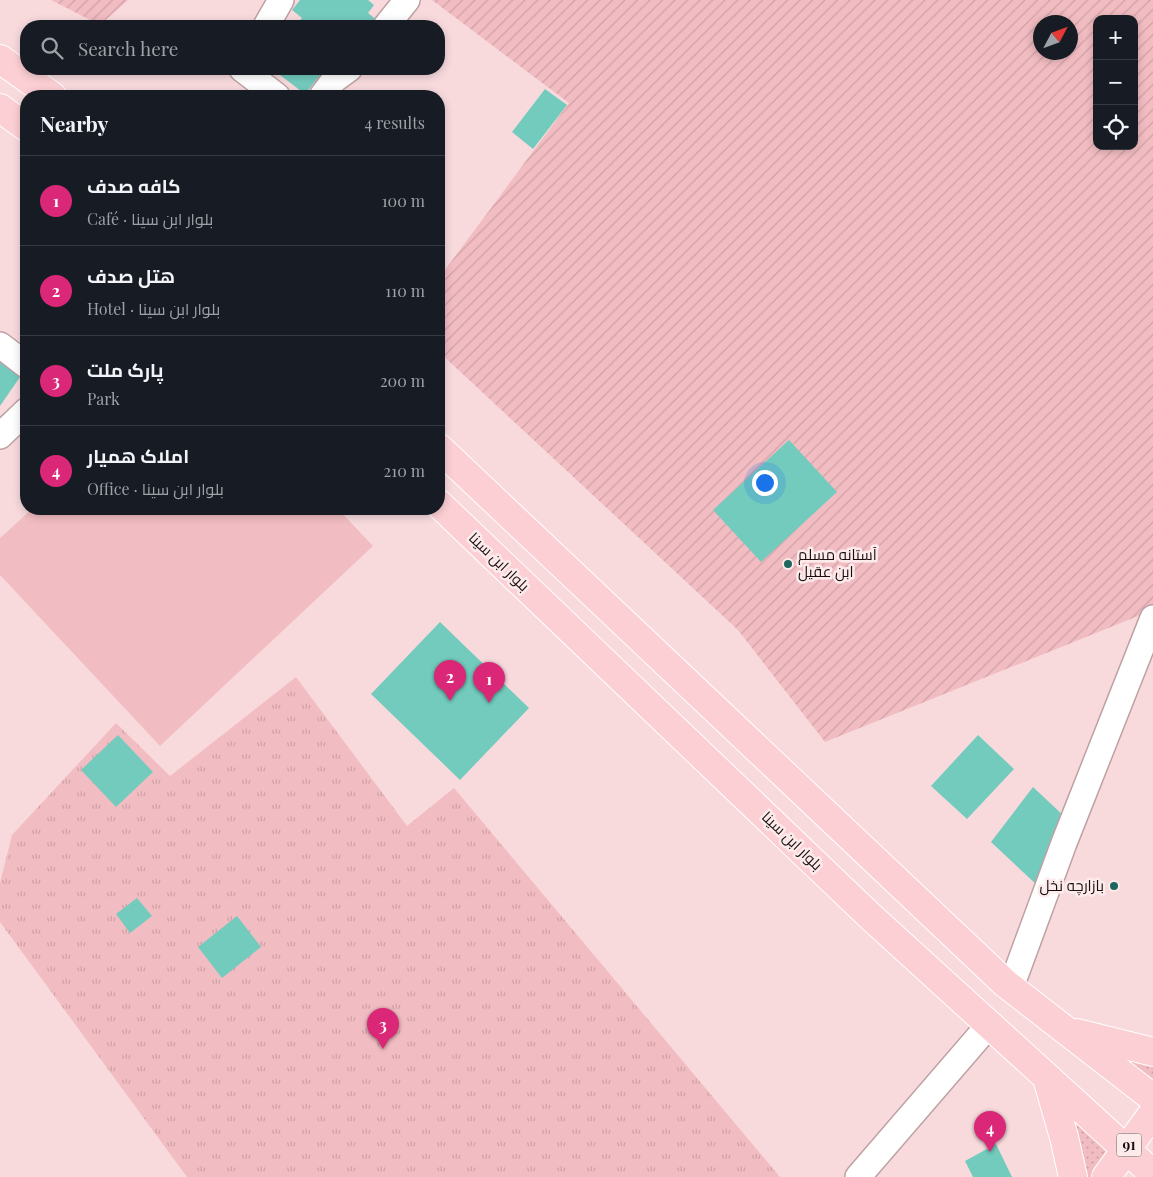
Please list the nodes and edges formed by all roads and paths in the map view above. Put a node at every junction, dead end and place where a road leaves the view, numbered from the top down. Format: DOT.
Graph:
graph roads {
  1 [pos="281,0"];
  2 [pos="407,0"];
  3 [pos="269,20"];
  4 [pos="391,20"];
  5 [pos="0,59"];
  6 [pos="20,73"];
  7 [pos="22,75"];
  8 [pos="249,75"];
  9 [pos="341,75"];
  10 [pos="44,90"];
  11 [pos="265,90"];
  12 [pos="326,90"];
  13 [pos="0,108"];
  14 [pos="20,123"];
  15 [pos="0,344"];
  16 [pos="20,359"];
  17 [pos="20,417"];
  18 [pos="0,436"];
  19 [pos="445,454"];
  20 [pos="445,510"];
  21 [pos="1153,618"];
  22 [pos="1012,987"];
  23 [pos="989,1025"];
  24 [pos="1066,1030"];
  25 [pos="1153,1052"];
  26 [pos="1047,1078"];
  27 [pos="1153,1098"];
  28 [pos="1153,1113"];
  29 [pos="1126,1150"];
  30 [pos="1151,1173"];
  31 [pos="858,1177"];
  32 [pos="1073,1177"];
  33 [pos="1106,1177"];
  1 -- 3 [label="street"];
  2 -- 4 [label="street"];
  5 -- 6 [label="main road"];
  7 -- 10 [label="main road"];
  8 -- 11 [label="street"];
  9 -- 12 [label="street"];
  13 -- 14 [label="main road"];
  15 -- 16 [label="street"];
  17 -- 18 [label="street"];
  19 -- 22 [label="main road"];
  20 -- 23 [label="main road, بلوار ابن سینا"];
  21 -- 22 [label="street"];
  22 -- 24 [label="main road"];
  23 -- 26 [label="main road, بلوار ابن سینا"];
  23 -- 31 [label="street"];
  24 -- 25 [label="main road"];
  24 -- 27 [label="main road"];
  26 -- 29 [label="main road, بلوار ابن سینا"];
  26 -- 32 [label="main road"];
  28 -- 29 [label="main road, 91"];
  29 -- 30 [label="main road, بلوار ابن سینا"];
  29 -- 33 [label="main road, 91"];
}
